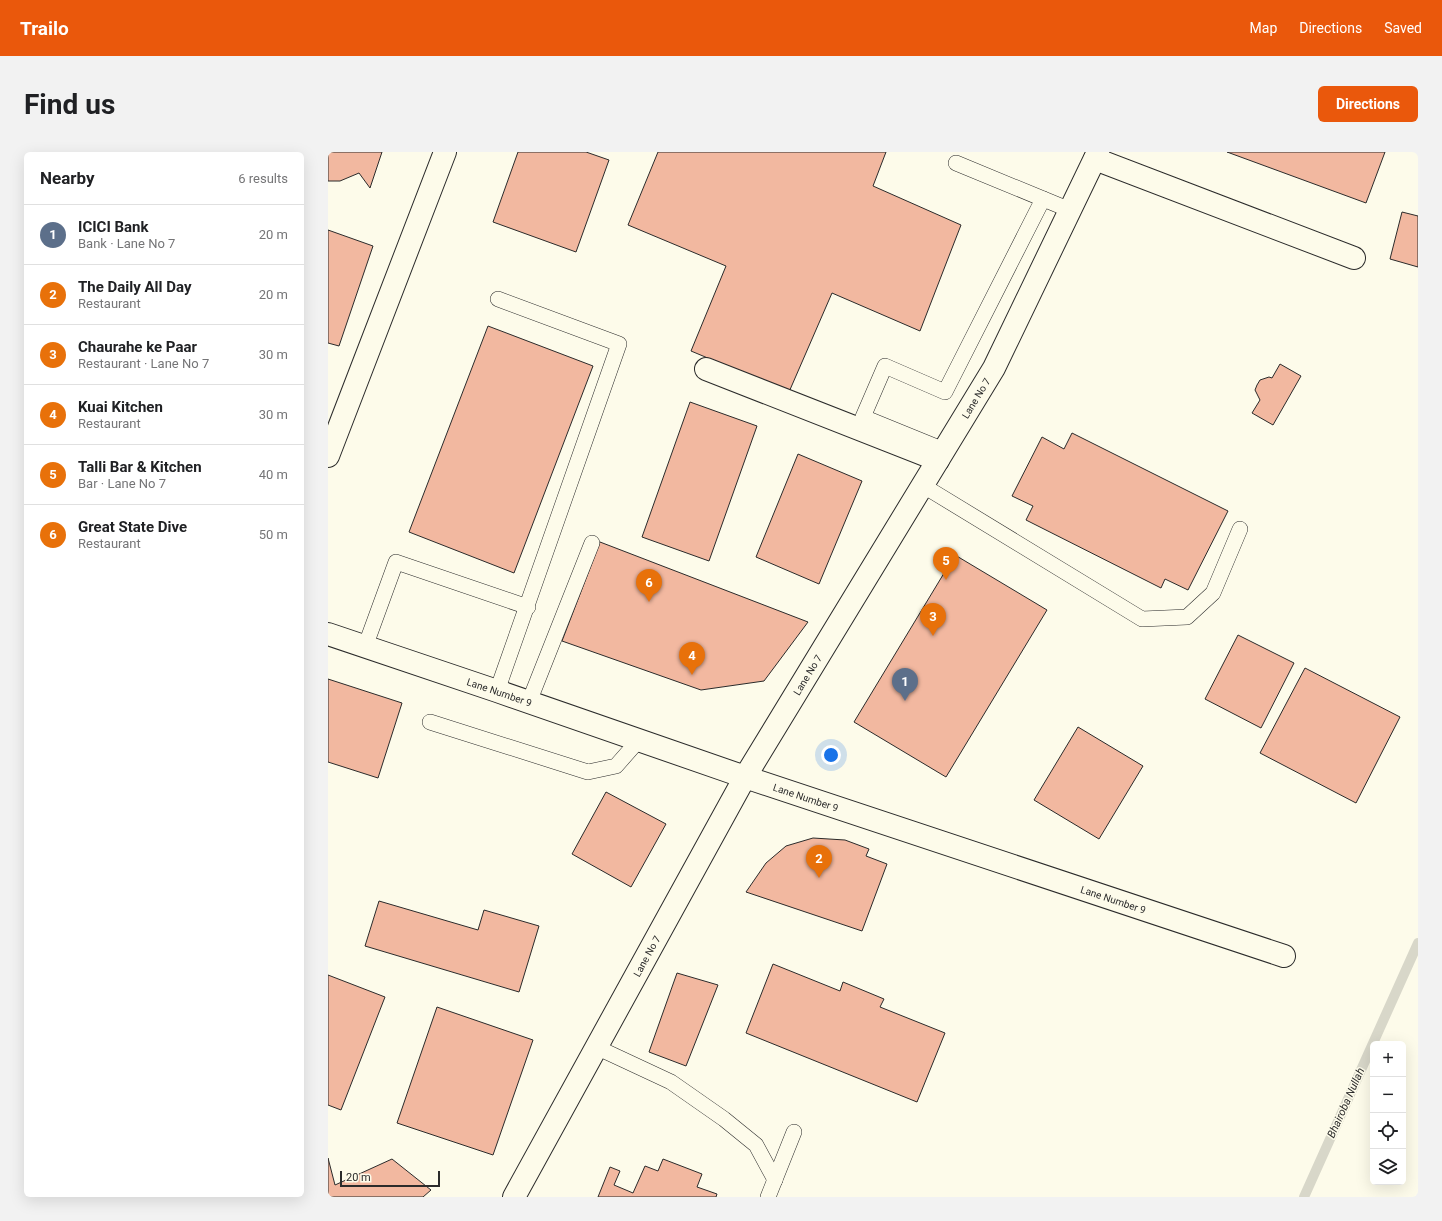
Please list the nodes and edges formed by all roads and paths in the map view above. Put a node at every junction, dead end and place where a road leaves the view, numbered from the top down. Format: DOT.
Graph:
graph roads {
  1 [pos="445,152"];
  2 [pos="1097,155"];
  3 [pos="956,163"];
  4 [pos="1043,199"];
  5 [pos="1070,210"];
  6 [pos="1354,258"];
  7 [pos="498,298"];
  8 [pos="706,369"];
  9 [pos="941,455"];
  10 [pos="328,456"];
  11 [pos="922,485"];
  12 [pos="1240,529"];
  13 [pos="592,543"];
  14 [pos="528,607"];
  15 [pos="328,634"];
  16 [pos="365,647"];
  17 [pos="498,691"];
  18 [pos="529,702"];
  19 [pos="430,722"];
  20 [pos="638,740"];
  21 [pos="745,777"];
  22 [pos="1284,956"];
  23 [pos="596,1048"];
  24 [pos="794,1132"];
  25 [pos="775,1180"];
  26 [pos="514,1197"];
  27 [pos="768,1197"];
  1 -- 10 [label="street"];
  2 -- 5 [label="street, Lane No 7"];
  2 -- 6 [label="street"];
  3 -- 4 [label="lane"];
  4 -- 5 [label="lane"];
  4 -- 9 [label="lane"];
  5 -- 9 [label="street, Lane No 7"];
  7 -- 14 [label="lane"];
  8 -- 9 [label="street"];
  9 -- 11 [label="street, Lane No 7"];
  11 -- 12 [label="lane"];
  11 -- 21 [label="street, Lane No 7"];
  13 -- 18 [label="lane"];
  14 -- 16 [label="lane"];
  14 -- 17 [label="lane"];
  15 -- 16 [label="street, Lane Number 9"];
  16 -- 17 [label="street, Lane Number 9"];
  17 -- 18 [label="street, Lane Number 9"];
  18 -- 20 [label="street, Lane Number 9"];
  19 -- 20 [label="lane"];
  20 -- 21 [label="street, Lane Number 9"];
  21 -- 22 [label="street, Lane Number 9"];
  21 -- 23 [label="street, Lane No 7"];
  23 -- 25 [label="lane"];
  23 -- 26 [label="street, Lane No 7"];
  24 -- 25 [label="lane"];
  25 -- 27 [label="lane"];
}
